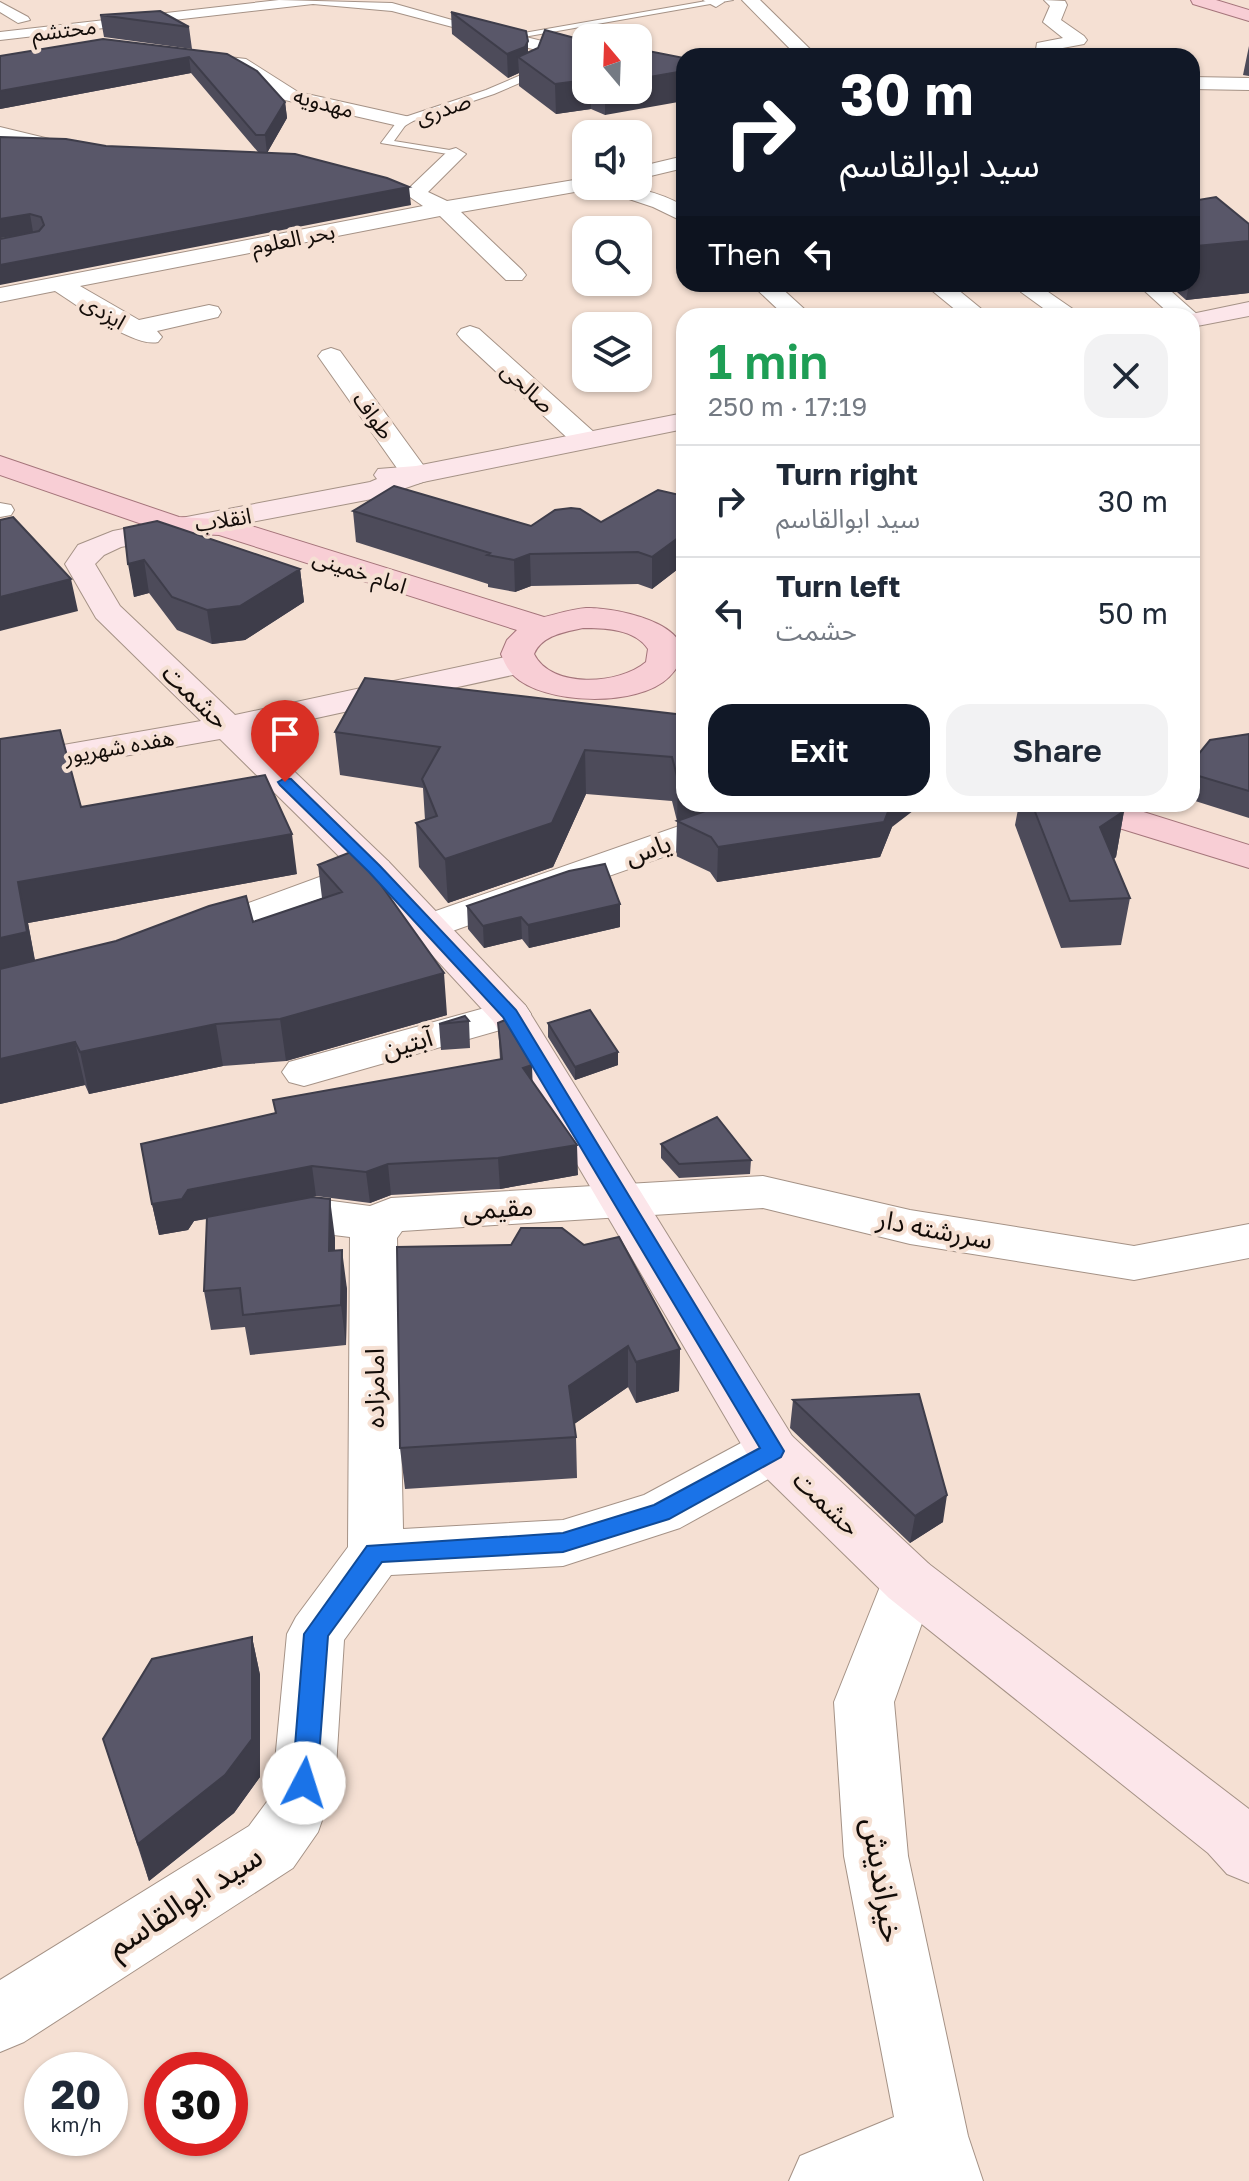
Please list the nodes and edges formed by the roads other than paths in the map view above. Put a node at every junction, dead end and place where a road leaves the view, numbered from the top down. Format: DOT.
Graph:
graph roads {
  1 [pos="313,0"];
  2 [pos="750,0"];
  3 [pos="1052,0"];
  4 [pos="1199,0"];
  5 [pos="1230,0"];
  6 [pos="718,1"];
  7 [pos="0,6"];
  8 [pos="1249,6"];
  9 [pos="114,10"];
  10 [pos="1249,16"];
  11 [pos="0,20"];
  12 [pos="139,20"];
  13 [pos="32,25"];
  14 [pos="0,27"];
  15 [pos="0,36"];
  16 [pos="506,37"];
  17 [pos="799,48"];
  18 [pos="1043,48"];
  19 [pos="555,50"];
  20 [pos="572,54"];
  21 [pos="197,58"];
  22 [pos="1200,83"];
  23 [pos="1249,84"];
  24 [pos="403,121"];
  25 [pos="0,132"];
  26 [pos="60,146"];
  27 [pos="85,150"];
  28 [pos="456,154"];
  29 [pos="676,164"];
  30 [pos="652,170"];
  31 [pos="572,186"];
  32 [pos="652,199"];
  33 [pos="444,208"];
  34 [pos="676,210"];
  35 [pos="514,275"];
  36 [pos="59,284"];
  37 [pos="772,292"];
  38 [pos="946,292"];
  39 [pos="1033,292"];
  40 [pos="1158,292"];
  41 [pos="0,295"];
  42 [pos="791,308"];
  43 [pos="968,308"];
  44 [pos="1058,308"];
  45 [pos="1178,308"];
  46 [pos="1249,309"];
  47 [pos="209,312"];
  48 [pos="1200,318"];
  49 [pos="470,334"];
  50 [pos="331,356"];
  51 [pos="676,423"];
  52 [pos="586,440"];
  53 [pos="0,465"];
  54 [pos="416,475"];
  55 [pos="176,526"];
  56 [pos="527,644"];
  57 [pos="669,677"];
  58 [pos="285,715"];
  59 [pos="229,727"];
  60 [pos="263,761"];
  61 [pos="0,767"];
  62 [pos="755,812"];
  63 [pos="1106,812"];
  64 [pos="1249,857"];
  65 [pos="374,869"];
  66 [pos="427,927"];
  67 [pos="168,948"];
  68 [pos="510,1014"];
  69 [pos="304,1072"];
  70 [pos="620,1200"];
  71 [pos="379,1224"];
  72 [pos="227,1233"];
  73 [pos="1249,1241"];
  74 [pos="773,1451"];
  75 [pos="376,1553"];
  76 [pos="909,1581"];
  77 [pos="1243,1837"];
  78 [pos="0,2018"];
  79 [pos="940,2159"];
  80 [pos="825,2181"];
  1 -- 12 [label="street, محتشم"];
  1 -- 16 [label="street, محتشم"];
  2 -- 17 [label="street"];
  3 -- 18 [label="street"];
  4 -- 10 [label="main road"];
  5 -- 8 [label="main road"];
  6 -- 16 [label="lane"];
  7 -- 13 [label="street"];
  9 -- 12 [label="street"];
  11 -- 13 [label="street"];
  12 -- 13 [label="street, محتشم"];
  13 -- 14 [label="street"];
  13 -- 15 [label="street, محتشم"];
  16 -- 19 [label="street"];
  19 -- 20 [label="street"];
  19 -- 24 [label="lane, صدری"];
  21 -- 24 [label="street, مهدویه"];
  22 -- 23 [label="street"];
  24 -- 28 [label="lane, صدری"];
  25 -- 26 [label="street"];
  26 -- 27 [label="street"];
  28 -- 33 [label="street"];
  29 -- 30 [label="street"];
  31 -- 33 [label="street, بحر العلوم"];
  32 -- 34 [label="street"];
  33 -- 35 [label="street"];
  33 -- 36 [label="street, بحر العلوم"];
  36 -- 41 [label="street, بحر العلوم"];
  36 -- 47 [label="street, ایزدی"];
  37 -- 42 [label="street"];
  38 -- 43 [label="street"];
  39 -- 44 [label="street"];
  40 -- 45 [label="street"];
  46 -- 48 [label="main road"];
  49 -- 52 [label="street, صالحی"];
  50 -- 54 [label="street, طواف"];
  51 -- 52 [label="main road, انقلاب"];
  52 -- 54 [label="main road, انقلاب"];
  53 -- 55 [label="main road, امام خمینی"];
  54 -- 55 [label="main road, انقلاب"];
  55 -- 56 [label="main road, امام خمینی"];
  55 -- 59 [label="main road, حشمت"];
  56 -- 57 [label="main road, امام خمینی"];
  56 -- 57 [label="main road"];
  56 -- 58 [label="main road, هفده شهریور"];
  58 -- 59 [label="main road, هفده شهریور"];
  58 -- 60 [label="main road"];
  59 -- 60 [label="main road, حشمت"];
  59 -- 61 [label="main road, هفده شهریور"];
  60 -- 65 [label="main road, حشمت"];
  62 -- 66 [label="street, یاس"];
  63 -- 64 [label="main road"];
  65 -- 66 [label="main road, حشمت"];
  65 -- 67 [label="street"];
  66 -- 68 [label="main road, حشمت"];
  68 -- 69 [label="street, آبتین"];
  68 -- 70 [label="main road, حشمت"];
  70 -- 71 [label="street, مقیمی"];
  70 -- 73 [label="street, سررشته دار"];
  70 -- 74 [label="main road, حشمت"];
  71 -- 72 [label="street"];
  71 -- 75 [label="street, امامزاده"];
  74 -- 75 [label="street"];
  74 -- 76 [label="main road, حشمت"];
  75 -- 78 [label="street, سید ابوالقاسم"];
  76 -- 77 [label="main road, حشمت"];
  76 -- 79 [label="street, خیراندیش"];
  79 -- 80 [label="street"];
}
